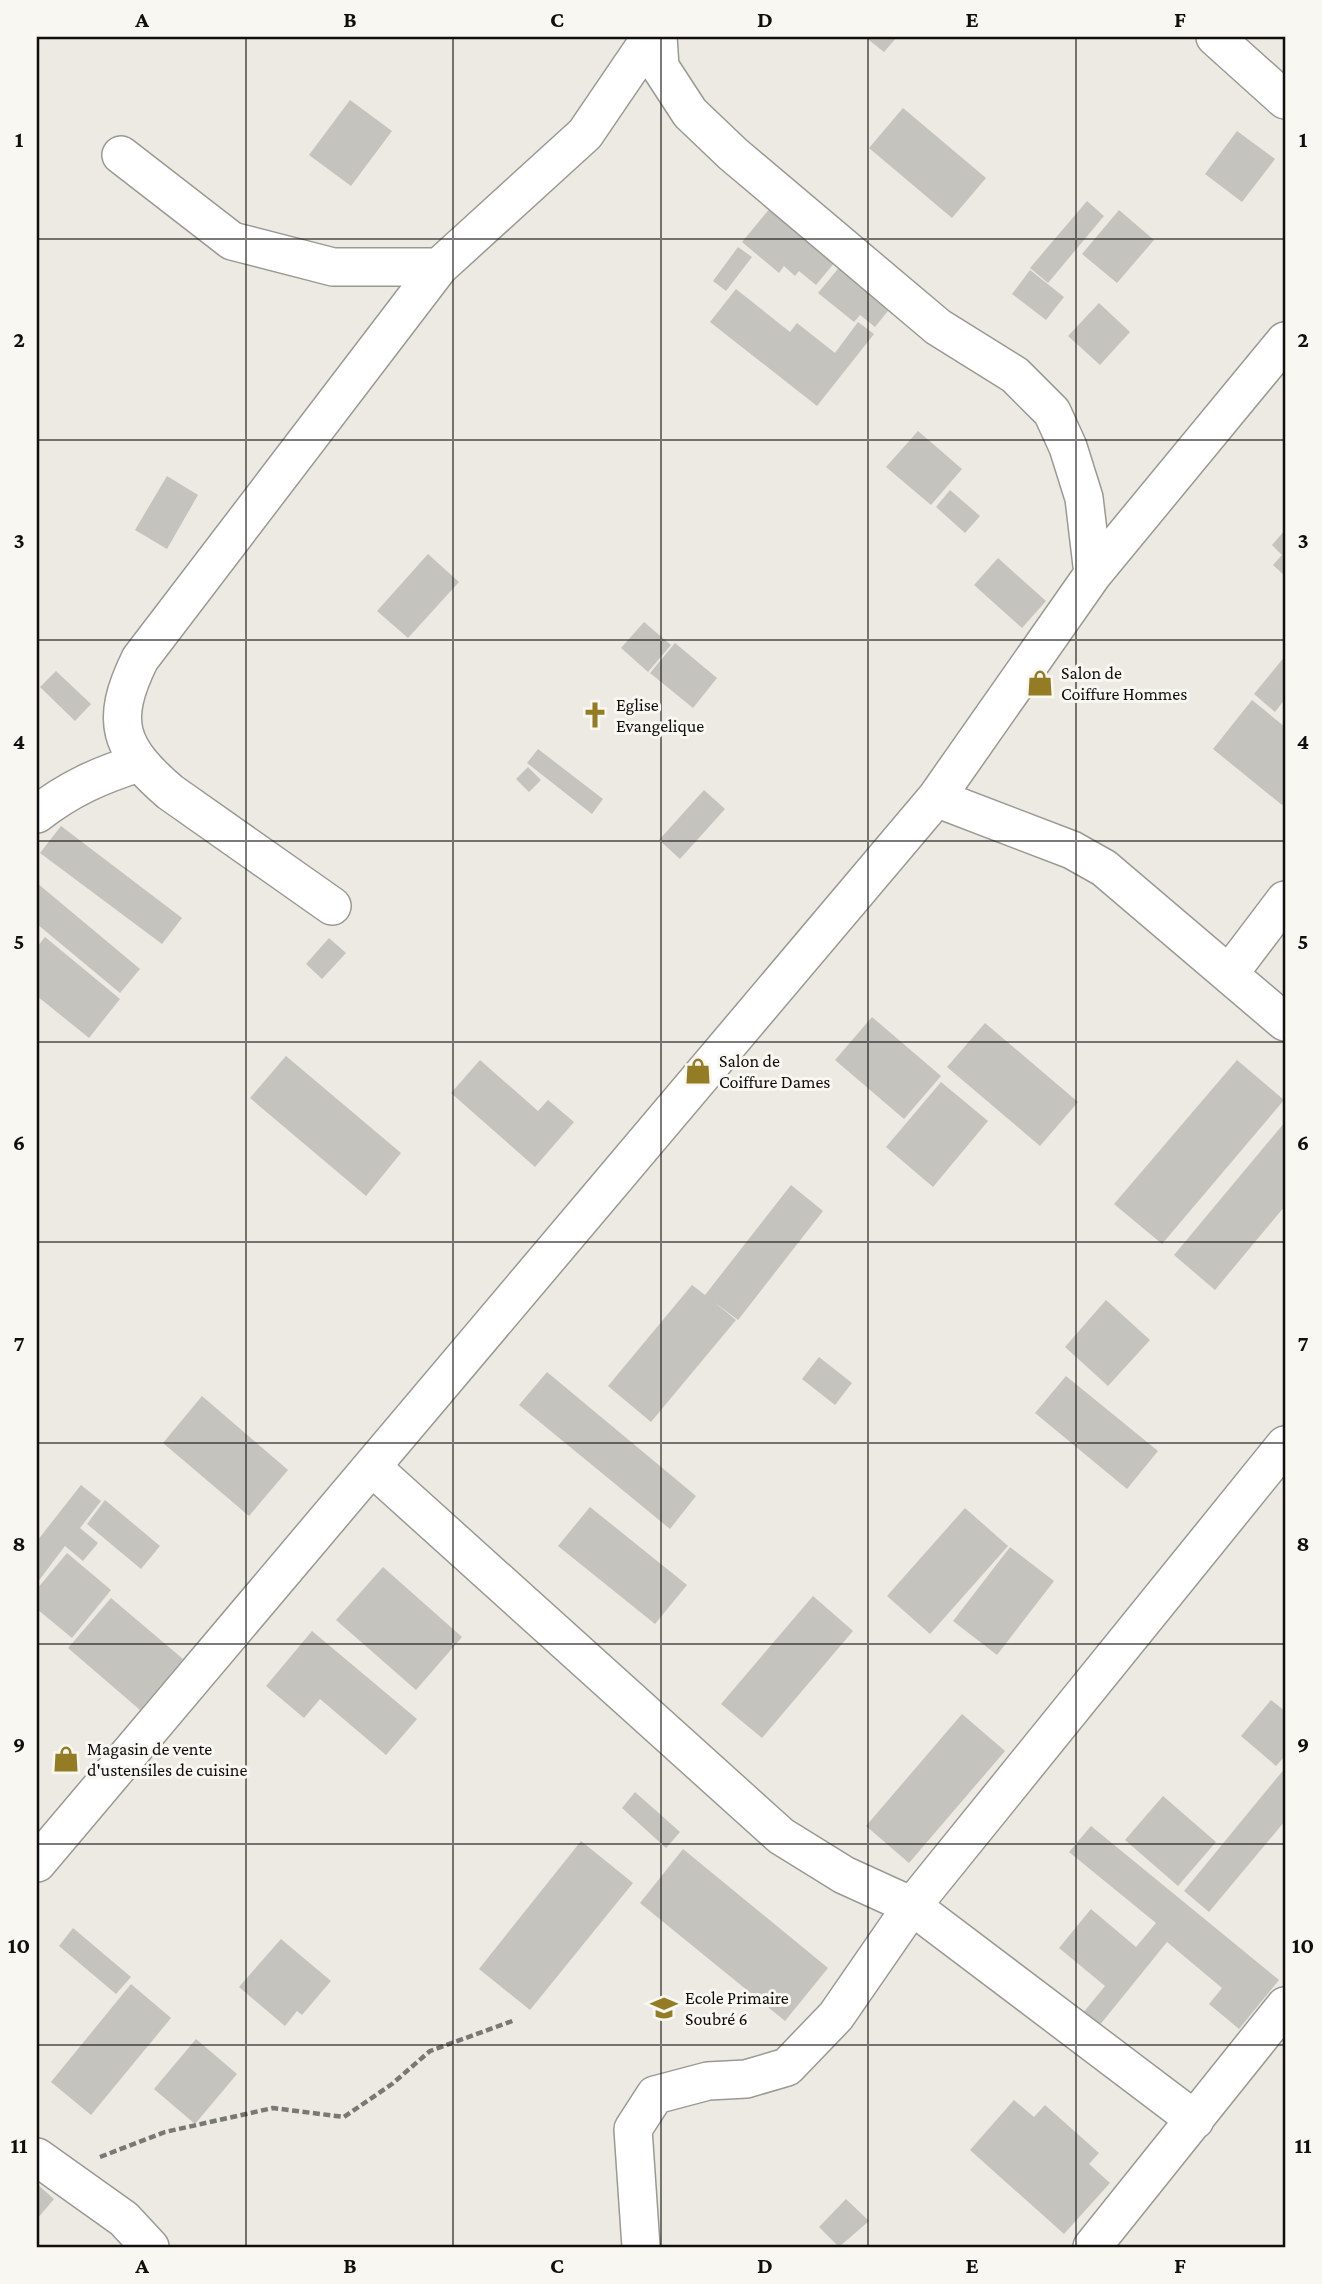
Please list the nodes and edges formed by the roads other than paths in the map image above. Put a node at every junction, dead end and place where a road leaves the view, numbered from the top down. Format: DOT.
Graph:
graph roads {
  1 [pos="651,37"];
  2 [pos="658,37"];
  3 [pos="1214,37"];
  4 [pos="1285,100"];
  5 [pos="121,155"];
  6 [pos="439,267"];
  7 [pos="1285,341"];
  8 [pos="1093,574"];
  9 [pos="139,763"];
  10 [pos="936,798"];
  11 [pos="37,814"];
  12 [pos="1285,900"];
  13 [pos="332,906"];
  14 [pos="1229,974"];
  15 [pos="1285,1022"];
  16 [pos="1285,1445"];
  17 [pos="373,1468"];
  18 [pos="37,1863"];
  19 [pos="912,1906"];
  20 [pos="1285,2006"];
  21 [pos="1195,2120"];
  22 [pos="46,2163"];
  23 [pos="150,2247"];
  24 [pos="641,2247"];
  25 [pos="1092,2247"];
  1 -- 6 [label="street"];
  2 -- 8 [label="street"];
  3 -- 4 [label="street"];
  5 -- 6 [label="street"];
  6 -- 9 [label="street"];
  7 -- 8 [label="street"];
  8 -- 10 [label="street"];
  9 -- 11 [label="street"];
  9 -- 13 [label="street"];
  10 -- 14 [label="street"];
  10 -- 17 [label="street"];
  12 -- 14 [label="street"];
  14 -- 15 [label="street"];
  16 -- 19 [label="street"];
  17 -- 18 [label="street"];
  17 -- 19 [label="street"];
  19 -- 21 [label="street"];
  19 -- 24 [label="street"];
  20 -- 21 [label="street"];
  21 -- 25 [label="street"];
  22 -- 23 [label="street"];
}
